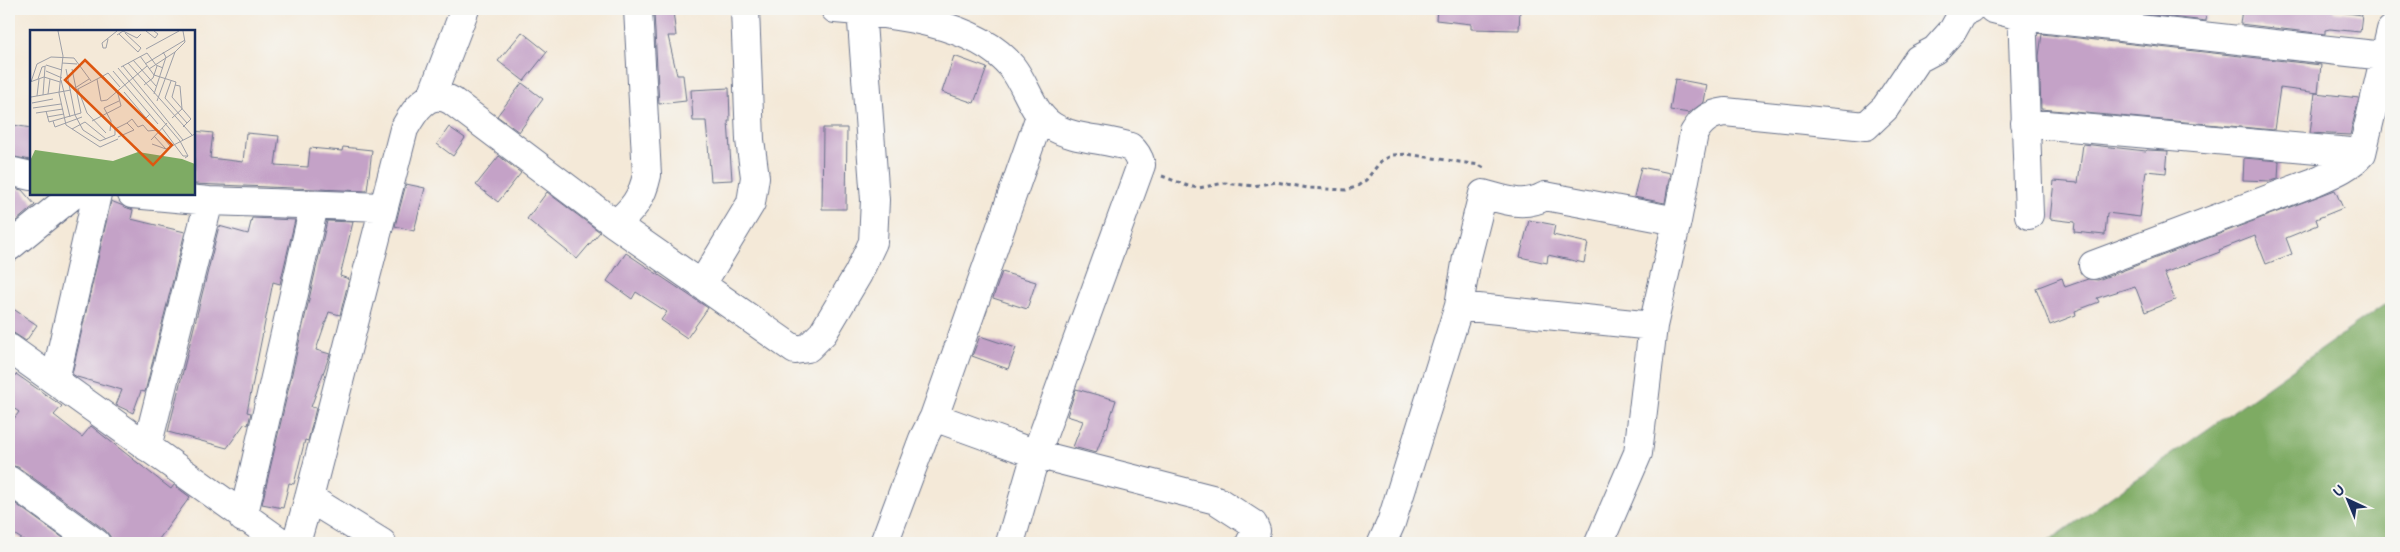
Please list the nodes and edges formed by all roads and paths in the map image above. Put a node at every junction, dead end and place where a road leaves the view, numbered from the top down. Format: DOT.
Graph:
graph roads {
  1 [pos="465,9"];
  2 [pos="638,9"];
  3 [pos="745,9"];
  4 [pos="853,9"];
  5 [pos="1970,9"];
  6 [pos="1993,9"];
  7 [pos="2022,12"];
  8 [pos="2387,43"];
  9 [pos="431,98"];
  10 [pos="1040,116"];
  11 [pos="2025,123"];
  12 [pos="2362,152"];
  13 [pos="1141,165"];
  14 [pos="1479,165"];
  15 [pos="9,171"];
  16 [pos="30,176"];
  17 [pos="73,195"];
  18 [pos="97,195"];
  19 [pos="143,195"];
  20 [pos="209,201"];
  21 [pos="314,206"];
  22 [pos="383,207"];
  23 [pos="2029,215"];
  24 [pos="1677,222"];
  25 [pos="615,224"];
  26 [pos="9,247"];
  27 [pos="2094,265"];
  28 [pos="702,284"];
  29 [pos="1459,306"];
  30 [pos="1653,326"];
  31 [pos="9,348"];
  32 [pos="54,380"];
  33 [pos="934,417"];
  34 [pos="147,447"];
  35 [pos="1036,454"];
  36 [pos="9,480"];
  37 [pos="309,498"];
  38 [pos="243,518"];
  39 [pos="280,542"];
  40 [pos="96,543"];
  41 [pos="382,543"];
  42 [pos="884,543"];
  43 [pos="1010,543"];
  44 [pos="1250,543"];
  45 [pos="1382,543"];
  46 [pos="1599,543"];
  1 -- 9 [label="street"];
  2 -- 25 [label="street"];
  3 -- 28 [label="street"];
  4 -- 10 [label="street"];
  4 -- 28 [label="street"];
  5 -- 24 [label="street"];
  6 -- 7 [label="street"];
  7 -- 8 [label="street"];
  7 -- 11 [label="street"];
  8 -- 12 [label="street"];
  9 -- 22 [label="street"];
  9 -- 25 [label="street"];
  10 -- 13 [label="street"];
  10 -- 33 [label="street"];
  11 -- 12 [label="street"];
  11 -- 23 [label="street"];
  12 -- 27 [label="street"];
  13 -- 14 [label="path"];
  13 -- 35 [label="street"];
  15 -- 16 [label="street"];
  17 -- 26 [label="street"];
  18 -- 32 [label="street"];
  19 -- 20 [label="street"];
  20 -- 21 [label="street"];
  20 -- 34 [label="street"];
  21 -- 22 [label="street"];
  21 -- 38 [label="street"];
  22 -- 37 [label="street"];
  24 -- 29 [label="street"];
  24 -- 30 [label="street"];
  25 -- 28 [label="street"];
  29 -- 30 [label="street"];
  29 -- 45 [label="street"];
  30 -- 46 [label="street"];
  31 -- 32 [label="street"];
  32 -- 34 [label="street"];
  33 -- 35 [label="street"];
  33 -- 42 [label="street"];
  34 -- 38 [label="street"];
  35 -- 43 [label="street"];
  35 -- 44 [label="street"];
  36 -- 40 [label="street"];
  37 -- 39 [label="street"];
  37 -- 41 [label="street"];
  38 -- 39 [label="street"];
}
